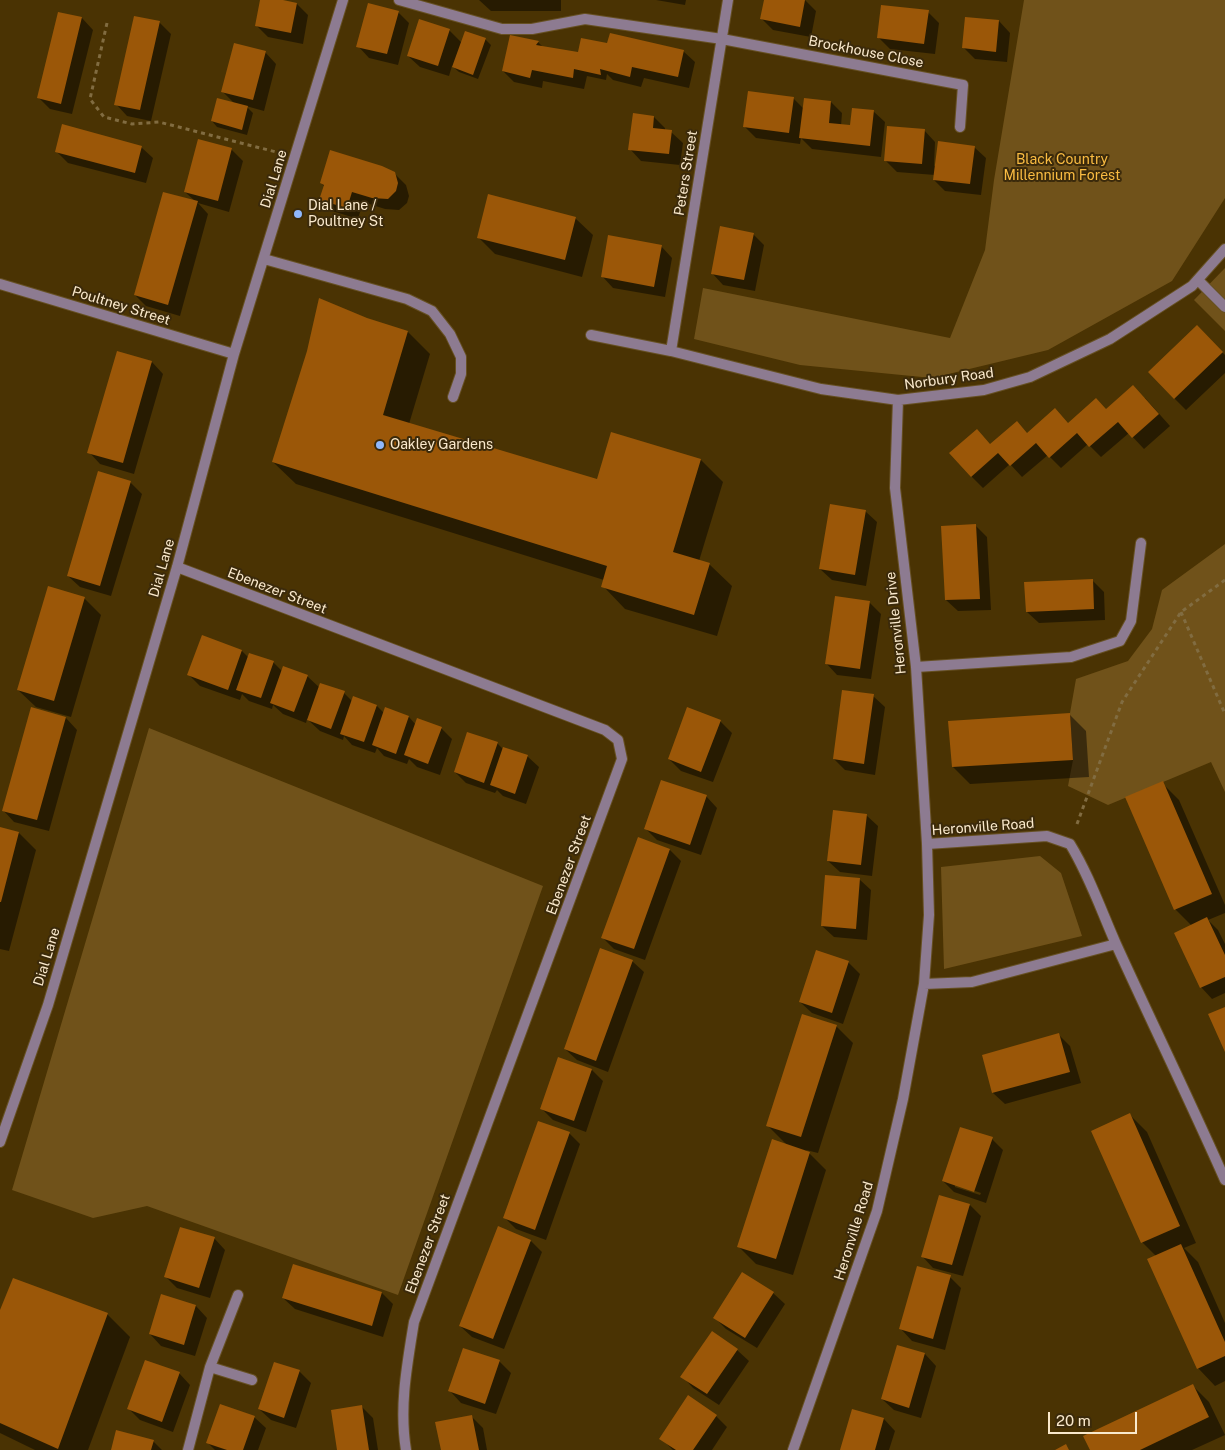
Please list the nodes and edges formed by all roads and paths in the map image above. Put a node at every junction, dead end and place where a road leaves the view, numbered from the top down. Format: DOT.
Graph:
graph roads {
  1 [pos="343,0"];
  2 [pos="399,0"];
  3 [pos="728,0"];
  4 [pos="108,23"];
  5 [pos="722,39"];
  6 [pos="960,127"];
  7 [pos="296,157"];
  8 [pos="1225,249"];
  9 [pos="264,259"];
  10 [pos="1198,280"];
  11 [pos="0,284"];
  12 [pos="1225,307"];
  13 [pos="591,335"];
  14 [pos="671,351"];
  15 [pos="234,354"];
  16 [pos="453,397"];
  17 [pos="898,400"];
  18 [pos="1141,543"];
  19 [pos="177,568"];
  20 [pos="1225,580"];
  21 [pos="1181,612"];
  22 [pos="916,667"];
  23 [pos="1225,714"];
  24 [pos="927,844"];
  25 [pos="1070,844"];
  26 [pos="1116,944"];
  27 [pos="924,984"];
  28 [pos="0,1109"];
  29 [pos="11,1114"];
  30 [pos="0,1142"];
  31 [pos="1225,1180"];
  32 [pos="238,1295"];
  33 [pos="210,1367"];
  34 [pos="252,1380"];
  35 [pos="188,1450"];
  36 [pos="406,1450"];
  37 [pos="793,1450"];
  1 -- 7 [label="street, Dial Lane"];
  2 -- 5 [label="street"];
  3 -- 5 [label="street, Peters Street"];
  4 -- 7 [label="path"];
  5 -- 6 [label="street, Brockhouse Close"];
  5 -- 14 [label="street, Peters Street"];
  7 -- 9 [label="street, Dial Lane"];
  8 -- 10 [label="street, Norbury Road"];
  9 -- 15 [label="street, Dial Lane"];
  9 -- 16 [label="street"];
  10 -- 12 [label="street"];
  10 -- 17 [label="street, Norbury Road"];
  11 -- 15 [label="street, Poultney Street"];
  13 -- 14 [label="street, Norbury Road"];
  14 -- 17 [label="street, Norbury Road"];
  15 -- 19 [label="street, Dial Lane"];
  17 -- 22 [label="street, Heronville Drive"];
  18 -- 22 [label="street"];
  19 -- 29 [label="street, Dial Lane"];
  19 -- 36 [label="street, Ebenezer Street"];
  20 -- 21 [label="path"];
  21 -- 23 [label="path"];
  21 -- 25 [label="path"];
  22 -- 24 [label="street, Heronville Drive"];
  24 -- 25 [label="street, Heronville Road"];
  24 -- 27 [label="street, Heronville Road"];
  25 -- 26 [label="street"];
  26 -- 27 [label="street"];
  26 -- 31 [label="street"];
  27 -- 37 [label="street, Heronville Road"];
  28 -- 29 [label="street"];
  29 -- 30 [label="street, Dial Lane"];
  32 -- 33 [label="street"];
  33 -- 34 [label="street"];
  33 -- 35 [label="street"];
}
